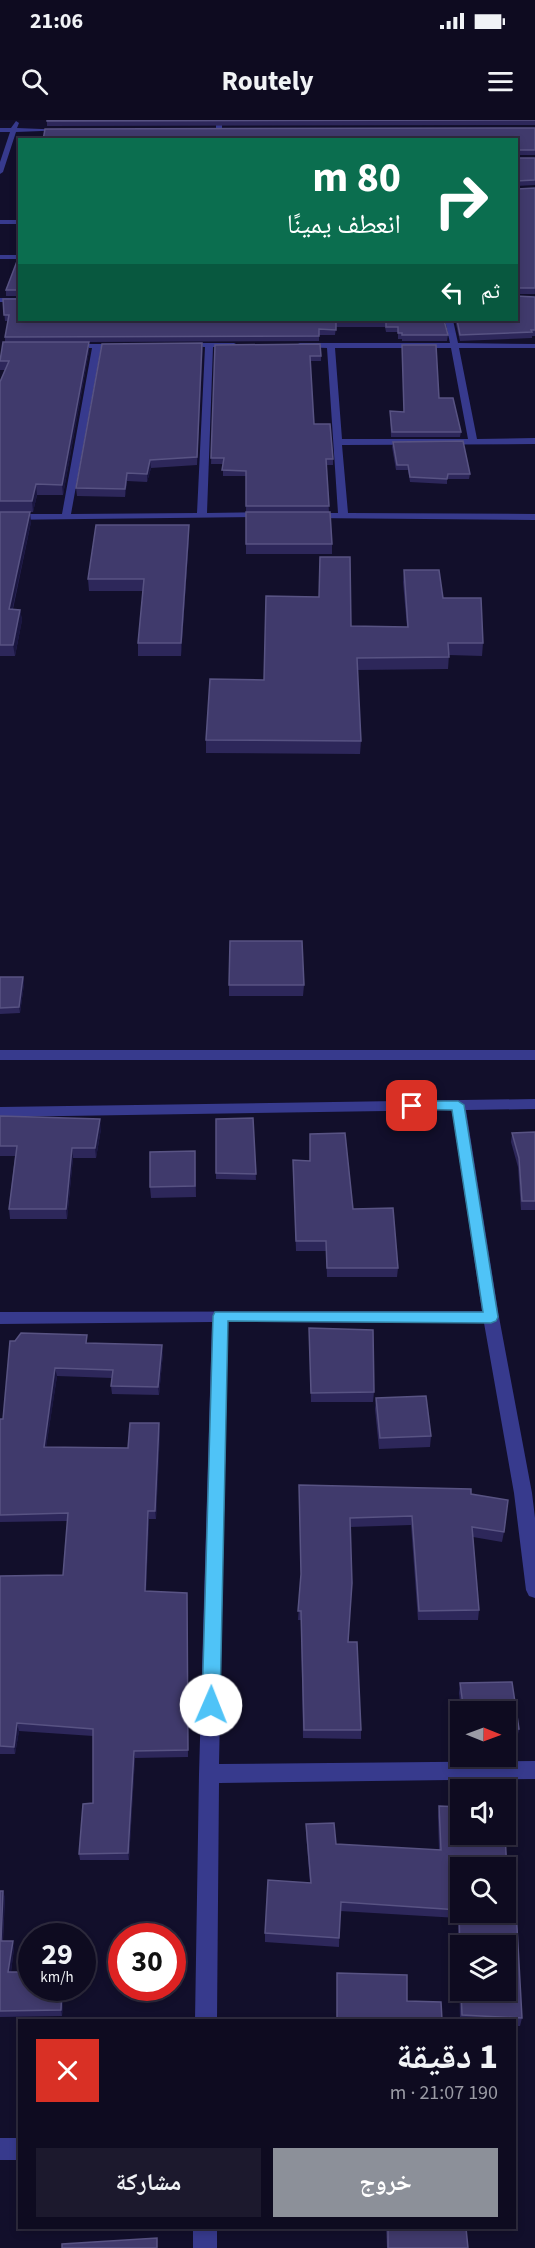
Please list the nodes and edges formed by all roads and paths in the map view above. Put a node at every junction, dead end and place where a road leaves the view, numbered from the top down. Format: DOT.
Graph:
graph roads {
  1 [pos="17,120"];
  2 [pos="219,120"];
  3 [pos="207,129"];
  4 [pos="219,129"];
  5 [pos="231,129"];
  6 [pos="0,130"];
  7 [pos="14,130"];
  8 [pos="70,130"];
  9 [pos="219,138"];
  10 [pos="2,160"];
  11 [pos="0,172"];
  12 [pos="0,222"];
  13 [pos="18,222"];
  14 [pos="0,257"];
  15 [pos="18,257"];
  16 [pos="0,300"];
  17 [pos="18,300"];
  18 [pos="449,321"];
  19 [pos="176,345"];
  20 [pos="209,345"];
  21 [pos="243,345"];
  22 [pos="287,345"];
  23 [pos="331,345"];
  24 [pos="64,346"];
  25 [pos="97,346"];
  26 [pos="130,346"];
  27 [pos="454,346"];
  28 [pos="535,346"];
  29 [pos="473,441"];
  30 [pos="535,441"];
  31 [pos="337,442"];
  32 [pos="202,515"];
  33 [pos="66,516"];
  34 [pos="272,516"];
  35 [pos="296,516"];
  36 [pos="343,516"];
  37 [pos="0,517"];
  38 [pos="535,517"];
  39 [pos="0,1055"];
  40 [pos="535,1055"];
  41 [pos="535,1104"];
  42 [pos="458,1105"];
  43 [pos="0,1112"];
  44 [pos="220,1316"];
  45 [pos="491,1317"];
  46 [pos="0,1318"];
  47 [pos="529,1493"];
  48 [pos="535,1590"];
  49 [pos="535,1770"];
  50 [pos="209,1774"];
  51 [pos="206,2019"];
  52 [pos="0,2149"];
  53 [pos="18,2150"];
  54 [pos="205,2229"];
  55 [pos="205,2248"];
  1 -- 7 [label="street"];
  2 -- 4 [label="street"];
  3 -- 4 [label="street"];
  4 -- 5 [label="street"];
  4 -- 9 [label="street"];
  6 -- 7 [label="street"];
  7 -- 8 [label="street"];
  7 -- 10 [label="street"];
  10 -- 11 [label="street"];
  12 -- 13 [label="street"];
  14 -- 15 [label="street"];
  16 -- 17 [label="street"];
  18 -- 27 [label="street"];
  19 -- 20 [label="street"];
  20 -- 21 [label="street"];
  20 -- 32 [label="street"];
  22 -- 23 [label="street"];
  23 -- 27 [label="street"];
  23 -- 31 [label="street"];
  24 -- 25 [label="street"];
  25 -- 26 [label="street"];
  25 -- 33 [label="street"];
  27 -- 28 [label="street"];
  27 -- 29 [label="street"];
  29 -- 30 [label="street"];
  29 -- 31 [label="street"];
  31 -- 36 [label="street"];
  32 -- 33 [label="street"];
  32 -- 34 [label="street"];
  33 -- 37 [label="street"];
  35 -- 36 [label="street"];
  36 -- 38 [label="street"];
  39 -- 40 [label="street"];
  41 -- 42 [label="street"];
  42 -- 43 [label="street"];
  42 -- 45 [label="street"];
  44 -- 45 [label="street"];
  44 -- 46 [label="street"];
  44 -- 50 [label="street"];
  45 -- 47 [label="street"];
  47 -- 48 [label="street"];
  49 -- 50 [label="street"];
  50 -- 51 [label="street"];
  52 -- 53 [label="street"];
  54 -- 55 [label="street"];
}
